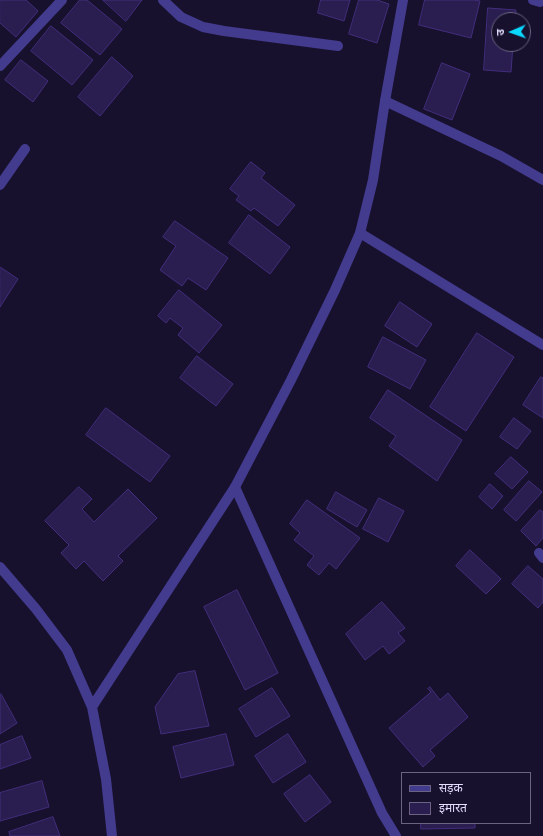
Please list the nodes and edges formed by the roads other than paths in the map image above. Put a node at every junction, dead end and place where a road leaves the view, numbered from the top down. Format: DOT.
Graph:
graph roads {
  1 [pos="62,0"];
  2 [pos="163,0"];
  3 [pos="403,0"];
  4 [pos="338,46"];
  5 [pos="0,66"];
  6 [pos="385,101"];
  7 [pos="25,150"];
  8 [pos="543,180"];
  9 [pos="0,185"];
  10 [pos="360,233"];
  11 [pos="543,345"];
  12 [pos="235,487"];
  13 [pos="0,567"];
  14 [pos="92,707"];
  15 [pos="112,836"];
  16 [pos="396,836"];
  1 -- 5 [label="street"];
  2 -- 4 [label="street"];
  3 -- 6 [label="street"];
  6 -- 8 [label="street"];
  6 -- 10 [label="street"];
  7 -- 9 [label="street"];
  10 -- 11 [label="street"];
  10 -- 12 [label="street"];
  12 -- 14 [label="street"];
  12 -- 16 [label="street"];
  13 -- 14 [label="street"];
  14 -- 15 [label="street"];
}
